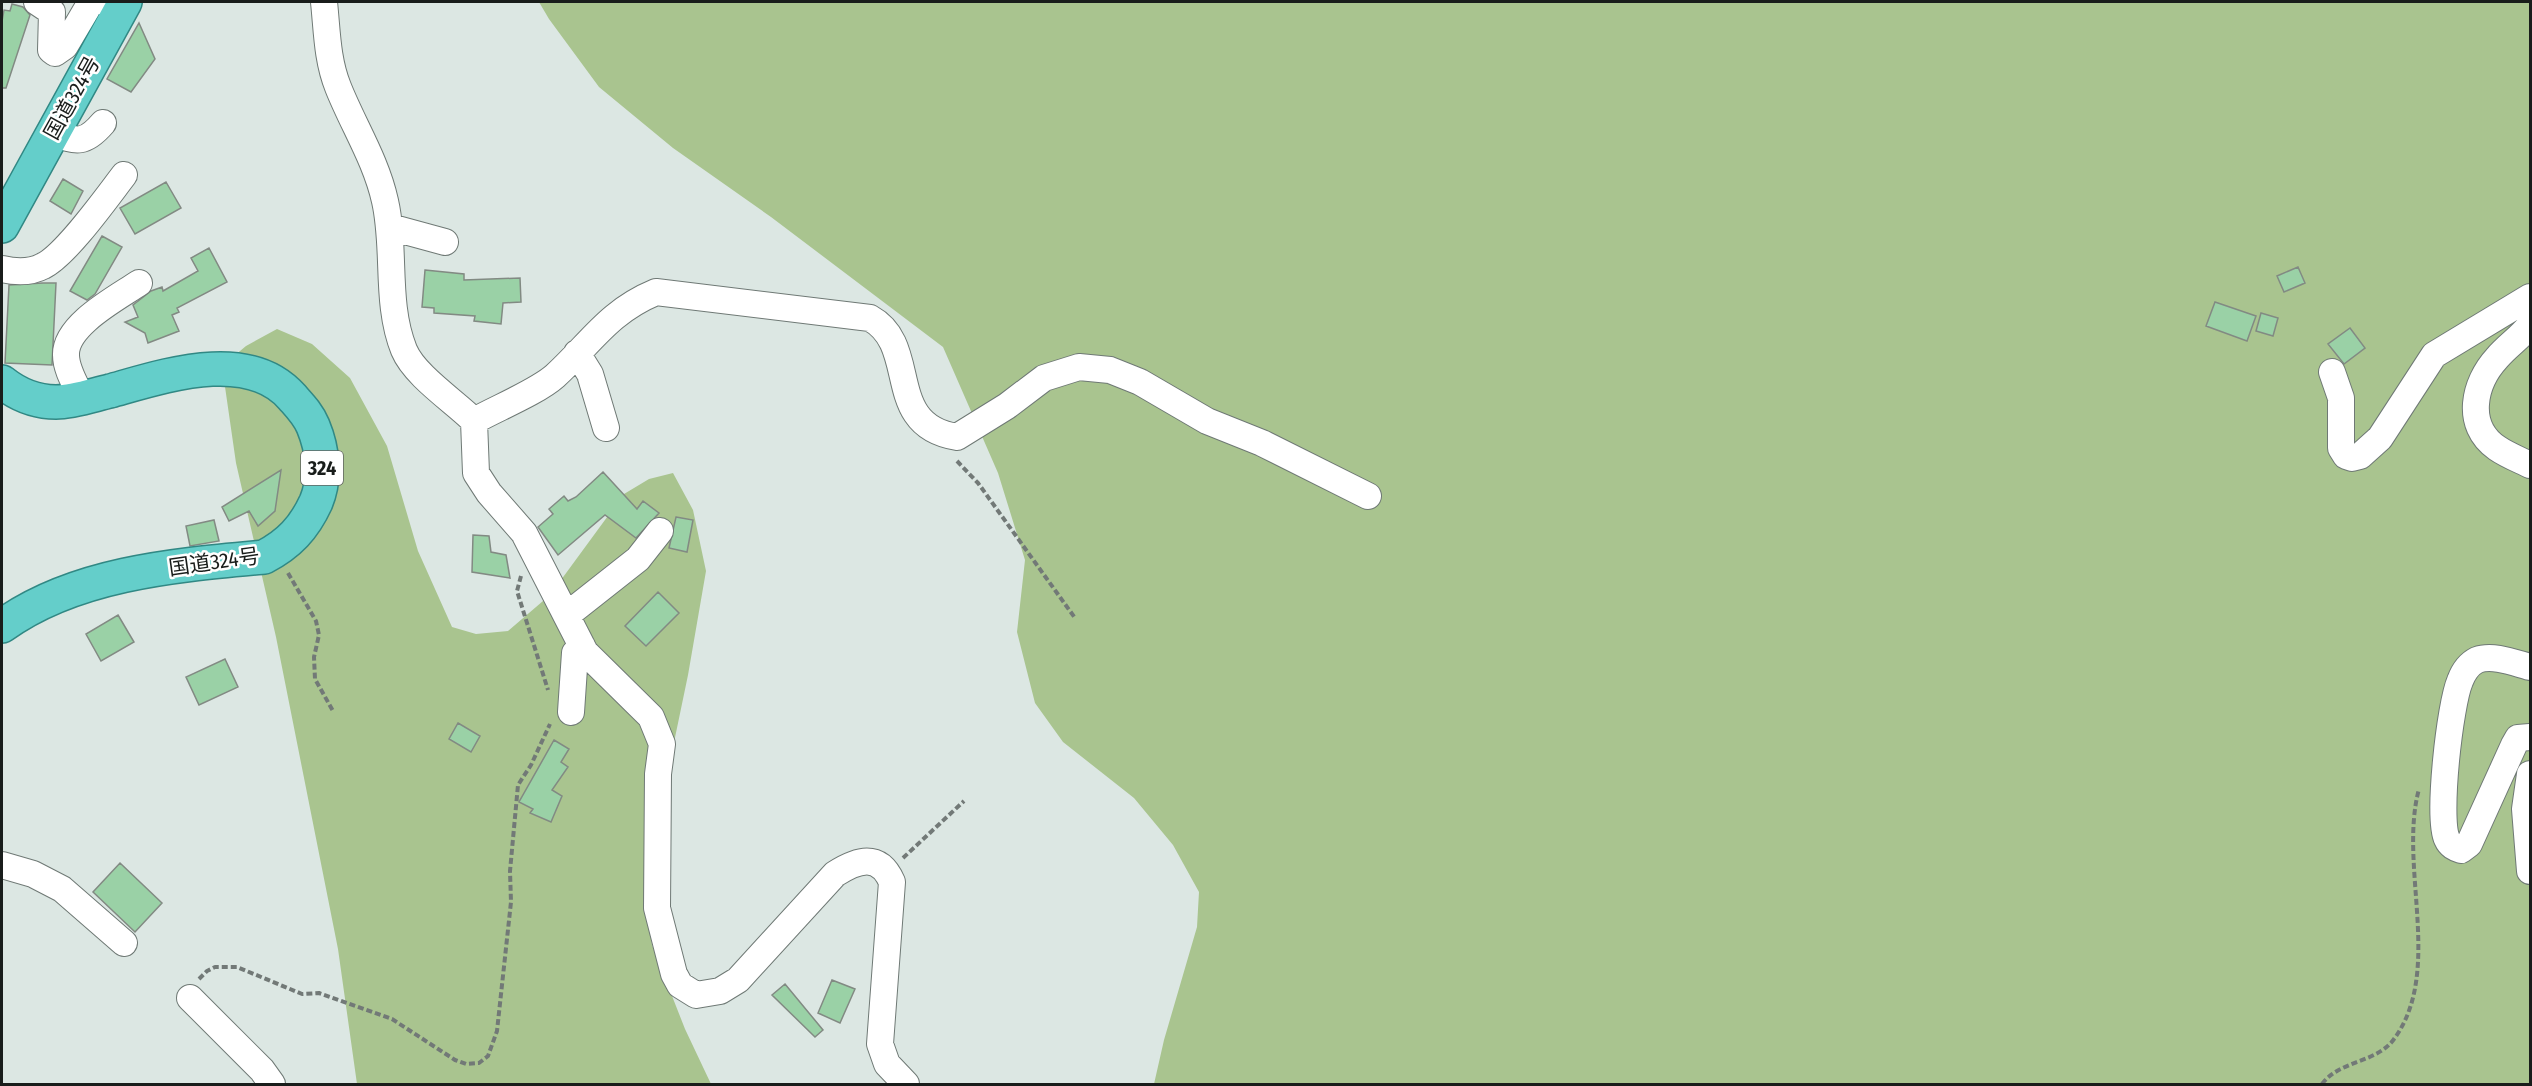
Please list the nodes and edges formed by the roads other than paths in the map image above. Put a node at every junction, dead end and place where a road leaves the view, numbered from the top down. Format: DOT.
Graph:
graph roads {
  1 [pos="37,2"];
  2 [pos="324,2"];
  3 [pos="109,5"];
  4 [pos="103,123"];
  5 [pos="53,133"];
  6 [pos="124,175"];
  7 [pos="2,226"];
  8 [pos="390,227"];
  9 [pos="445,242"];
  10 [pos="2,269"];
  11 [pos="139,283"];
  12 [pos="2530,297"];
  13 [pos="2530,325"];
  14 [pos="577,353"];
  15 [pos="2332,372"];
  16 [pos="2,382"];
  17 [pos="82,398"];
  18 [pos="474,421"];
  19 [pos="606,428"];
  20 [pos="2530,465"];
  21 [pos="1368,496"];
  22 [pos="660,531"];
  23 [pos="567,615"];
  24 [pos="2,626"];
  25 [pos="582,646"];
  26 [pos="2530,667"];
  27 [pos="561,716"];
  28 [pos="2530,737"];
  29 [pos="2530,774"];
  30 [pos="2,865"];
  31 [pos="2530,871"];
  32 [pos="123,943"];
  33 [pos="190,998"];
  34 [pos="272,1084"];
  35 [pos="906,1084"];
  1 -- 3 [label="street"];
  2 -- 8 [label="street"];
  3 -- 5 [label="highway, 国道324号"];
  4 -- 5 [label="street"];
  5 -- 7 [label="highway, 国道324号"];
  6 -- 10 [label="street"];
  8 -- 9 [label="street"];
  8 -- 18 [label="street"];
  11 -- 17 [label="street"];
  12 -- 15 [label="street"];
  13 -- 20 [label="street"];
  14 -- 18 [label="street"];
  14 -- 19 [label="street"];
  14 -- 21 [label="street"];
  16 -- 17 [label="highway, 国道324号 / 324"];
  17 -- 24 [label="highway, 国道324号 / 324"];
  18 -- 23 [label="street"];
  22 -- 23 [label="street"];
  23 -- 25 [label="street"];
  25 -- 27 [label="street"];
  25 -- 35 [label="street"];
  26 -- 28 [label="street"];
  29 -- 31 [label="street"];
  30 -- 32 [label="street"];
  33 -- 34 [label="street"];
}
